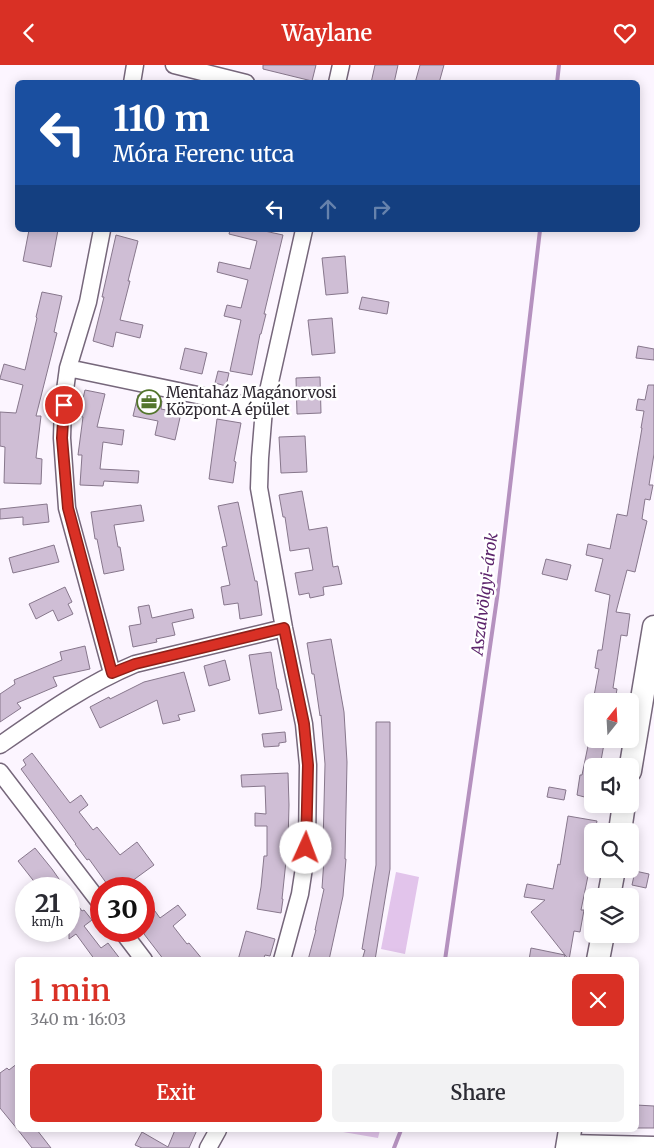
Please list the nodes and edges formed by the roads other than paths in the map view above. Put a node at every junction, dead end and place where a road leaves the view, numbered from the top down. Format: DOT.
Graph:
graph roads {
  1 [pos="135,65"];
  2 [pos="174,65"];
  3 [pos="341,65"];
  4 [pos="132,80"];
  5 [pos="234,80"];
  6 [pos="338,80"];
  7 [pos="102,232"];
  8 [pos="304,232"];
  9 [pos="68,368"];
  10 [pos="264,409"];
  11 [pos="654,627"];
  12 [pos="284,628"];
  13 [pos="112,673"];
  14 [pos="0,745"];
  15 [pos="632,758"];
  16 [pos="0,772"];
  17 [pos="90,890"];
  18 [pos="130,942"];
  19 [pos="601,943"];
  20 [pos="142,957"];
  21 [pos="283,957"];
  22 [pos="599,957"];
  23 [pos="217,1132"];
  24 [pos="568,1140"];
  25 [pos="654,1145"];
  26 [pos="208,1148"];
  1 -- 4 [label="street"];
  2 -- 5 [label="street"];
  3 -- 6 [label="street"];
  7 -- 9 [label="street"];
  8 -- 10 [label="street"];
  9 -- 10 [label="street"];
  9 -- 13 [label="street"];
  10 -- 12 [label="street"];
  11 -- 15 [label="street"];
  12 -- 13 [label="street"];
  12 -- 21 [label="street"];
  13 -- 14 [label="street"];
  16 -- 17 [label="street"];
  18 -- 20 [label="street"];
  19 -- 22 [label="street"];
  23 -- 26 [label="street"];
  24 -- 25 [label="street"];
}
